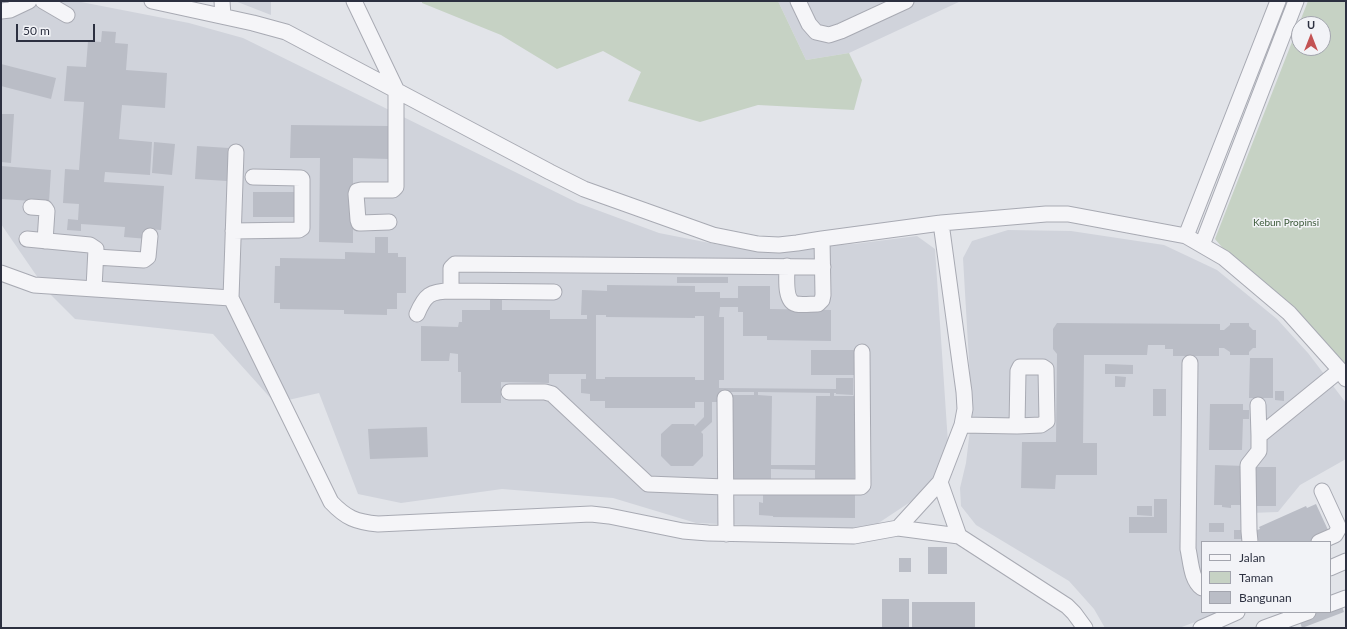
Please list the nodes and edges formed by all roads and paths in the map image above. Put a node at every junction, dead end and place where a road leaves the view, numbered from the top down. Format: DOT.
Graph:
graph roads {
  1 [pos="29,1"];
  2 [pos="43,1"];
  3 [pos="152,1"];
  4 [pos="354,1"];
  5 [pos="798,1"];
  6 [pos="906,1"];
  7 [pos="1278,1"];
  8 [pos="1296,1"];
  9 [pos="889,5"];
  10 [pos="206,7"];
  11 [pos="222,8"];
  12 [pos="1,11"];
  13 [pos="67,15"];
  14 [pos="396,90"];
  15 [pos="236,152"];
  16 [pos="253,177"];
  17 [pos="31,207"];
  18 [pos="389,222"];
  19 [pos="941,223"];
  20 [pos="233,231"];
  21 [pos="150,236"];
  22 [pos="1186,236"];
  23 [pos="27,239"];
  24 [pos="822,239"];
  25 [pos="44,241"];
  26 [pos="1202,245"];
  27 [pos="96,257"];
  28 [pos="787,266"];
  29 [pos="823,267"];
  30 [pos="1,273"];
  31 [pos="94,288"];
  32 [pos="451,291"];
  33 [pos="554,292"];
  34 [pos="231,298"];
  35 [pos="417,314"];
  36 [pos="862,352"];
  37 [pos="1190,363"];
  38 [pos="1343,374"];
  39 [pos="509,392"];
  40 [pos="725,398"];
  41 [pos="1258,405"];
  42 [pos="962,425"];
  43 [pos="1017,426"];
  44 [pos="1259,436"];
  45 [pos="940,482"];
  46 [pos="725,487"];
  47 [pos="1322,491"];
  48 [pos="898,528"];
  49 [pos="726,534"];
  50 [pos="959,536"];
  51 [pos="1250,541"];
  52 [pos="1321,541"];
  53 [pos="1346,561"];
  54 [pos="1331,568"];
  55 [pos="1201,589"];
  56 [pos="1346,598"];
  57 [pos="1331,604"];
  58 [pos="1232,613"];
  59 [pos="1305,613"];
  60 [pos="1214,617"];
  61 [pos="1085,628"];
  62 [pos="1201,628"];
  63 [pos="1264,628"];
  1 -- 12 [label="lane"];
  2 -- 13 [label="lane"];
  3 -- 10 [label="lane"];
  4 -- 14 [label="lane"];
  5 -- 9 [label="lane"];
  6 -- 9 [label="lane"];
  7 -- 22 [label="lane"];
  8 -- 26 [label="lane"];
  10 -- 11 [label="lane"];
  11 -- 14 [label="lane"];
  14 -- 18 [label="lane"];
  14 -- 24 [label="lane"];
  15 -- 20 [label="lane"];
  16 -- 20 [label="lane"];
  17 -- 25 [label="lane"];
  19 -- 22 [label="lane"];
  19 -- 24 [label="lane"];
  19 -- 42 [label="lane"];
  20 -- 34 [label="lane"];
  21 -- 27 [label="lane"];
  22 -- 26 [label="lane"];
  23 -- 25 [label="lane"];
  24 -- 29 [label="lane"];
  25 -- 27 [label="lane"];
  26 -- 38 [label="lane"];
  27 -- 31 [label="lane"];
  28 -- 29 [label="lane"];
  28 -- 29 [label="lane"];
  28 -- 32 [label="lane"];
  30 -- 31 [label="lane"];
  31 -- 34 [label="lane"];
  32 -- 33 [label="lane"];
  32 -- 35 [label="lane"];
  34 -- 49 [label="lane"];
  36 -- 46 [label="lane"];
  37 -- 55 [label="lane"];
  38 -- 44 [label="lane"];
  39 -- 46 [label="lane"];
  40 -- 46 [label="lane"];
  41 -- 44 [label="lane"];
  42 -- 43 [label="lane"];
  42 -- 45 [label="lane"];
  44 -- 51 [label="lane"];
  45 -- 48 [label="lane"];
  45 -- 50 [label="lane"];
  46 -- 49 [label="lane"];
  47 -- 52 [label="lane"];
  48 -- 49 [label="lane"];
  48 -- 50 [label="lane"];
  50 -- 61 [label="lane"];
  53 -- 54 [label="lane"];
  56 -- 57 [label="lane"];
  58 -- 60 [label="lane"];
  59 -- 63 [label="lane"];
  60 -- 62 [label="lane"];
}
